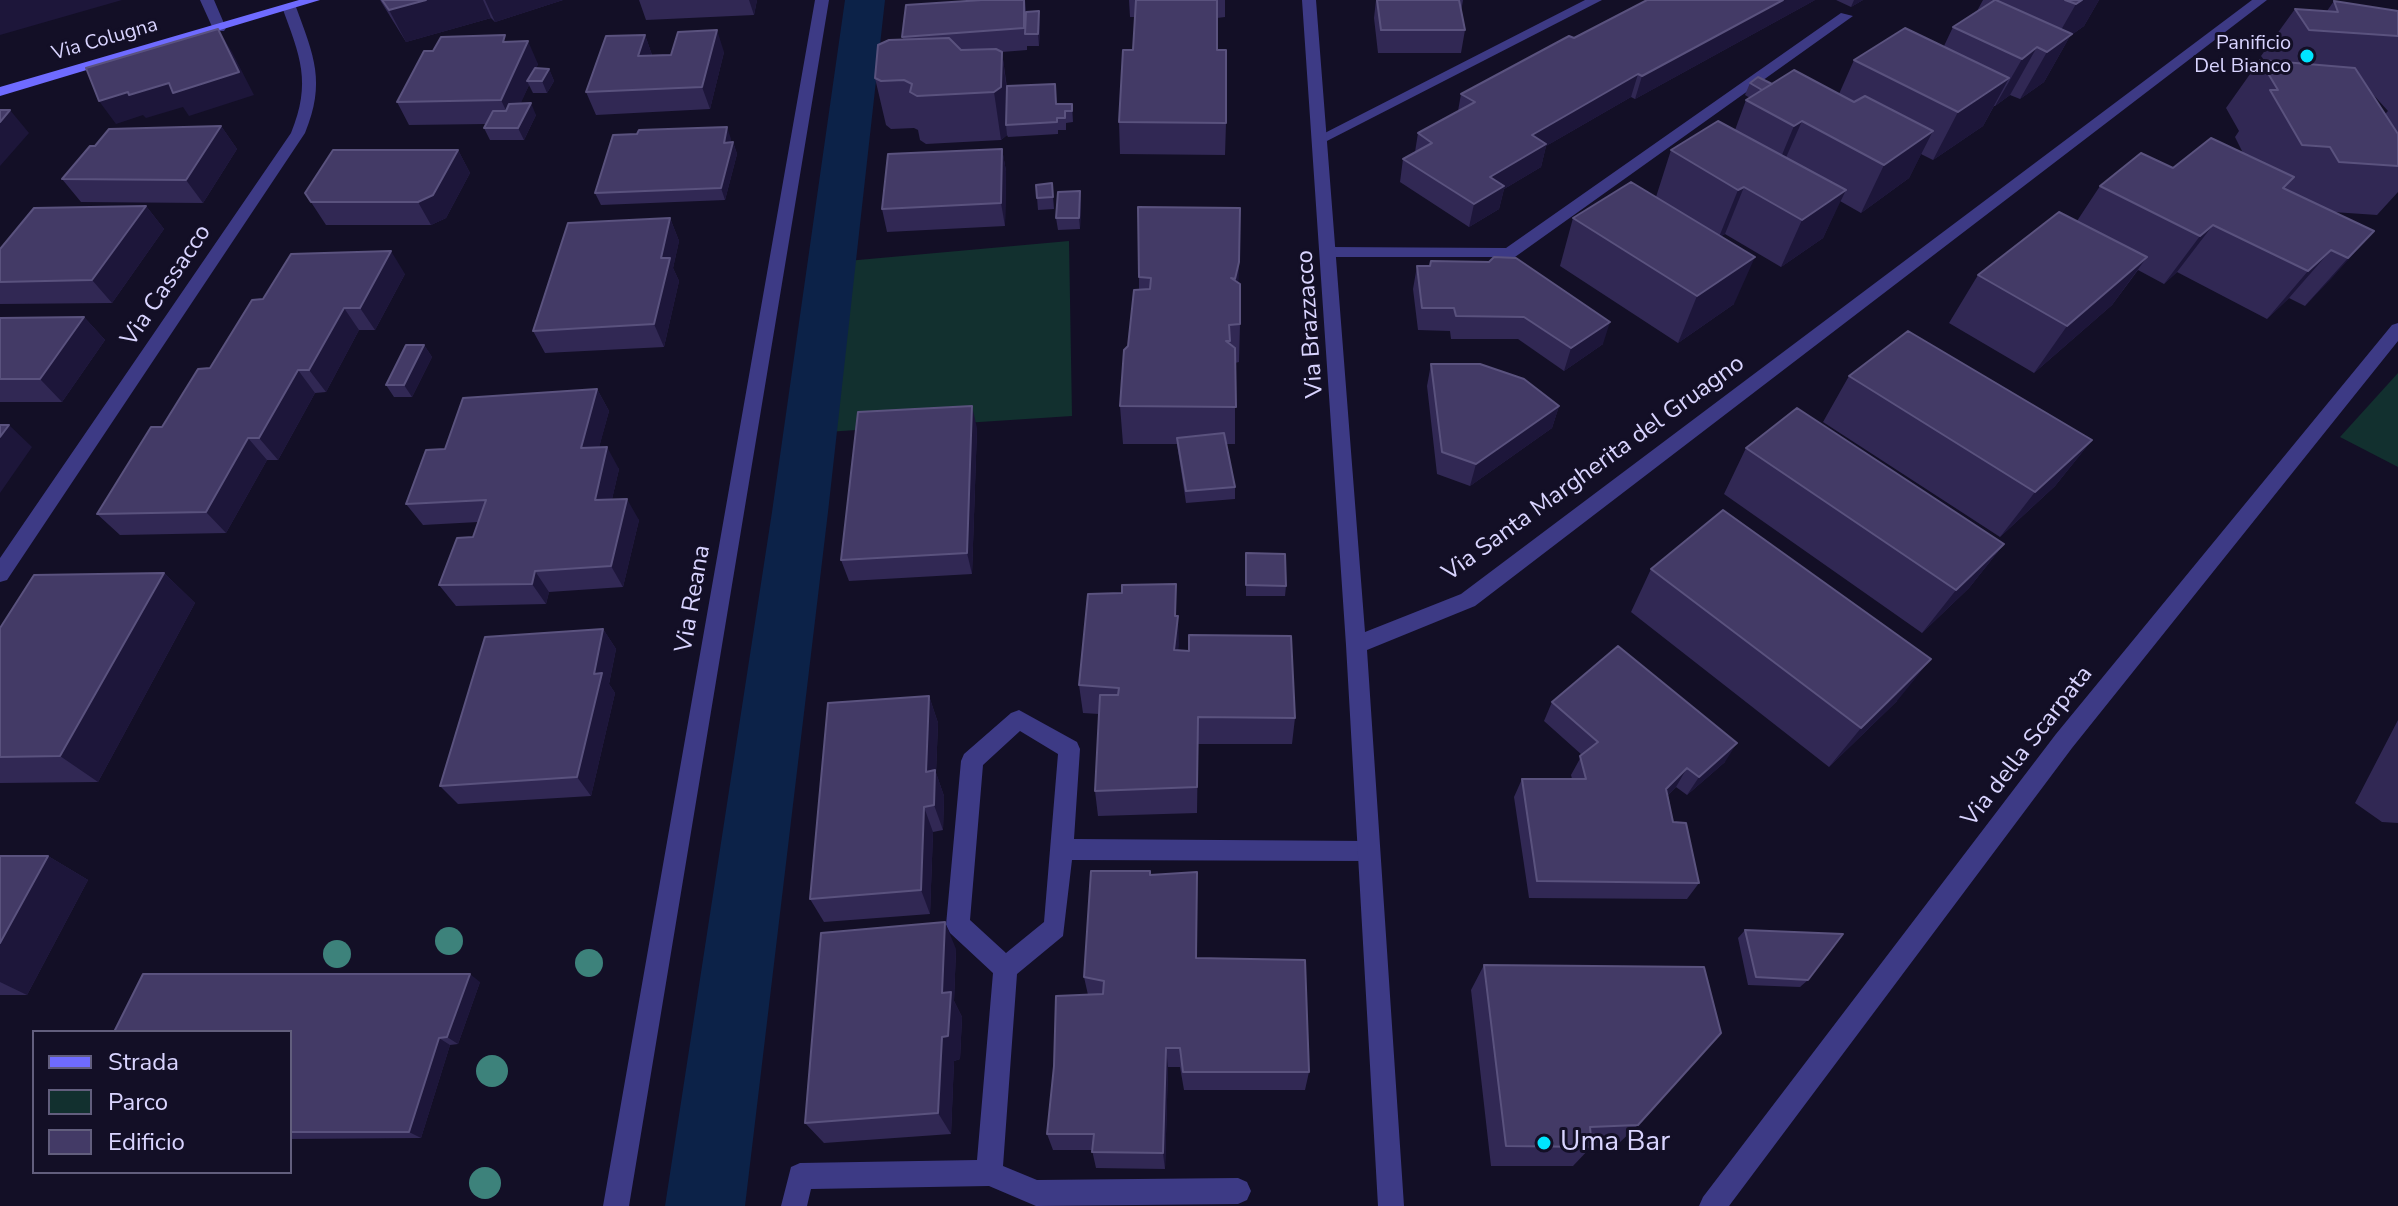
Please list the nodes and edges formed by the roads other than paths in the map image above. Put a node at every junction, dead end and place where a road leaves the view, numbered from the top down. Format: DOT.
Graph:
graph roads {
  1 [pos="207,0"];
  2 [pos="313,0"];
  3 [pos="822,0"];
  4 [pos="1309,0"];
  5 [pos="1595,0"];
  6 [pos="2260,0"];
  7 [pos="289,7"];
  8 [pos="1846,16"];
  9 [pos="219,28"];
  10 [pos="0,92"];
  11 [pos="1320,139"];
  12 [pos="1330,252"];
  13 [pos="2398,329"];
  14 [pos="0,574"];
  15 [pos="1356,645"];
  16 [pos="1062,849"];
  17 [pos="1369,851"];
  18 [pos="1005,968"];
  19 [pos="989,1173"];
  20 [pos="1238,1191"];
  21 [pos="616,1206"];
  22 [pos="794,1206"];
  23 [pos="1391,1206"];
  24 [pos="1712,1206"];
  1 -- 9 [label="street"];
  2 -- 7 [label="street, Via Colugna"];
  3 -- 21 [label="street, Via Reana"];
  4 -- 11 [label="street, Via Brazzacco"];
  5 -- 11 [label="street"];
  6 -- 15 [label="street, Via Santa Margherita del Gruagno"];
  7 -- 9 [label="street, Via Colugna"];
  7 -- 14 [label="street, Via Cassacco"];
  8 -- 12 [label="street"];
  9 -- 10 [label="street, Via Colugna"];
  11 -- 12 [label="street, Via Brazzacco"];
  12 -- 15 [label="street, Via Brazzacco"];
  13 -- 24 [label="street, Via della Scarpata"];
  15 -- 17 [label="street"];
  16 -- 17 [label="street"];
  16 -- 18 [label="street"];
  16 -- 18 [label="street"];
  17 -- 23 [label="street"];
  18 -- 19 [label="street"];
  19 -- 20 [label="street"];
  19 -- 22 [label="street"];
}
